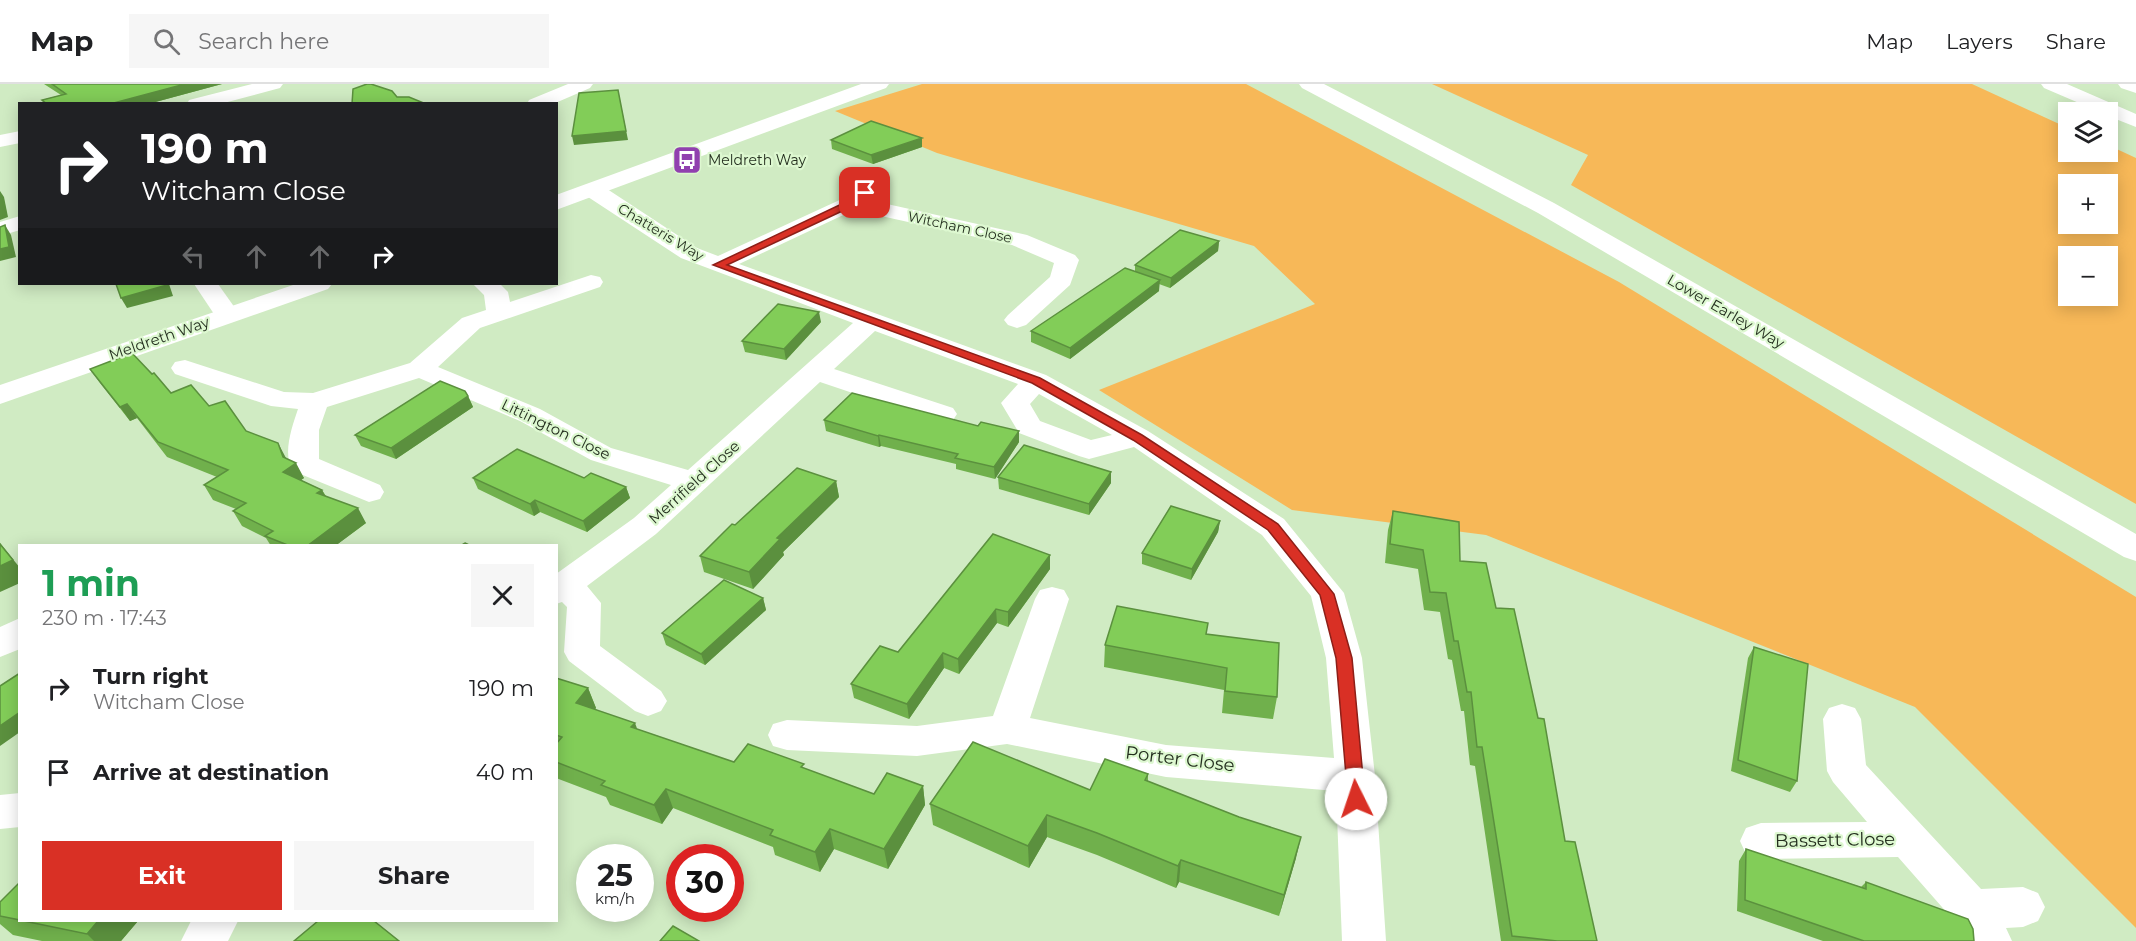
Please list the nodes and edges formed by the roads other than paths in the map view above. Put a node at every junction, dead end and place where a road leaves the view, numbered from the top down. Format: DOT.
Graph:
graph roads {
  1 [pos="274,84"];
  2 [pos="584,84"];
  3 [pos="879,84"];
  4 [pos="1309,84"];
  5 [pos="2051,84"];
  6 [pos="2128,84"];
  7 [pos="2136,87"];
  8 [pos="204,102"];
  9 [pos="541,102"];
  10 [pos="2136,121"];
  11 [pos="18,137"];
  12 [pos="0,141"];
  13 [pos="878,182"];
  14 [pos="594,190"];
  15 [pos="558,201"];
  16 [pos="852,203"];
  17 [pos="18,224"];
  18 [pos="0,229"];
  19 [pos="718,265"];
  20 [pos="591,282"];
  21 [pos="208,285"];
  22 [pos="316,285"];
  23 [pos="486,285"];
  24 [pos="226,315"];
  25 [pos="1017,320"];
  26 [pos="871,321"];
  27 [pos="505,323"];
  28 [pos="185,368"];
  29 [pos="420,369"];
  30 [pos="816,372"];
  31 [pos="1036,381"];
  32 [pos="0,395"];
  33 [pos="315,402"];
  34 [pos="943,414"];
  35 [pos="1138,437"];
  36 [pos="694,482"];
  37 [pos="369,492"];
  38 [pos="2136,549"];
  39 [pos="561,589"];
  40 [pos="1052,599"];
  41 [pos="18,632"];
  42 [pos="0,644"];
  43 [pos="648,701"];
  44 [pos="1842,719"];
  45 [pos="1007,729"];
  46 [pos="787,735"];
  47 [pos="1355,776"];
  48 [pos="18,810"];
  49 [pos="0,812"];
  50 [pos="1910,839"];
  51 [pos="1761,842"];
  52 [pos="2023,907"];
  53 [pos="215,922"];
  54 [pos="1980,925"];
  55 [pos="203,941"];
  56 [pos="1364,941"];
  1 -- 8 [label="street"];
  2 -- 9 [label="street"];
  3 -- 14 [label="main road"];
  4 -- 38 [label="main road, Lower Earley Way"];
  5 -- 10 [label="main road"];
  6 -- 7 [label="main road"];
  11 -- 12 [label="street"];
  13 -- 16 [label="street"];
  14 -- 15 [label="main road"];
  14 -- 19 [label="street, Chatteris Way"];
  16 -- 19 [label="street"];
  16 -- 25 [label="street, Witcham Close"];
  17 -- 18 [label="street"];
  19 -- 26 [label="street, Chatteris Way"];
  20 -- 27 [label="street"];
  21 -- 24 [label="street"];
  22 -- 24 [label="main road, Meldreth Way"];
  23 -- 27 [label="street"];
  24 -- 32 [label="main road, Meldreth Way"];
  26 -- 30 [label="street, Merrifield Close"];
  26 -- 31 [label="street, Chatteris Way"];
  27 -- 29 [label="street"];
  28 -- 33 [label="street"];
  29 -- 33 [label="street"];
  29 -- 36 [label="street, Littington Close"];
  30 -- 34 [label="street"];
  30 -- 36 [label="street, Merrifield Close"];
  31 -- 35 [label="street, Chatteris Way"];
  31 -- 35 [label="street"];
  33 -- 37 [label="street"];
  35 -- 47 [label="street, Chatteris Way"];
  36 -- 39 [label="street, Merrifield Close"];
  39 -- 43 [label="street, Merrifield Close"];
  40 -- 45 [label="street"];
  41 -- 42 [label="street"];
  44 -- 50 [label="street, Bassett Close"];
  45 -- 46 [label="street, Porter Close"];
  45 -- 47 [label="street, Porter Close"];
  47 -- 56 [label="street, Chatteris Way"];
  48 -- 49 [label="street"];
  50 -- 51 [label="street, Bassett Close"];
  50 -- 54 [label="street, Bassett Close"];
  52 -- 54 [label="street, Bassett Close"];
  53 -- 55 [label="street"];
}
